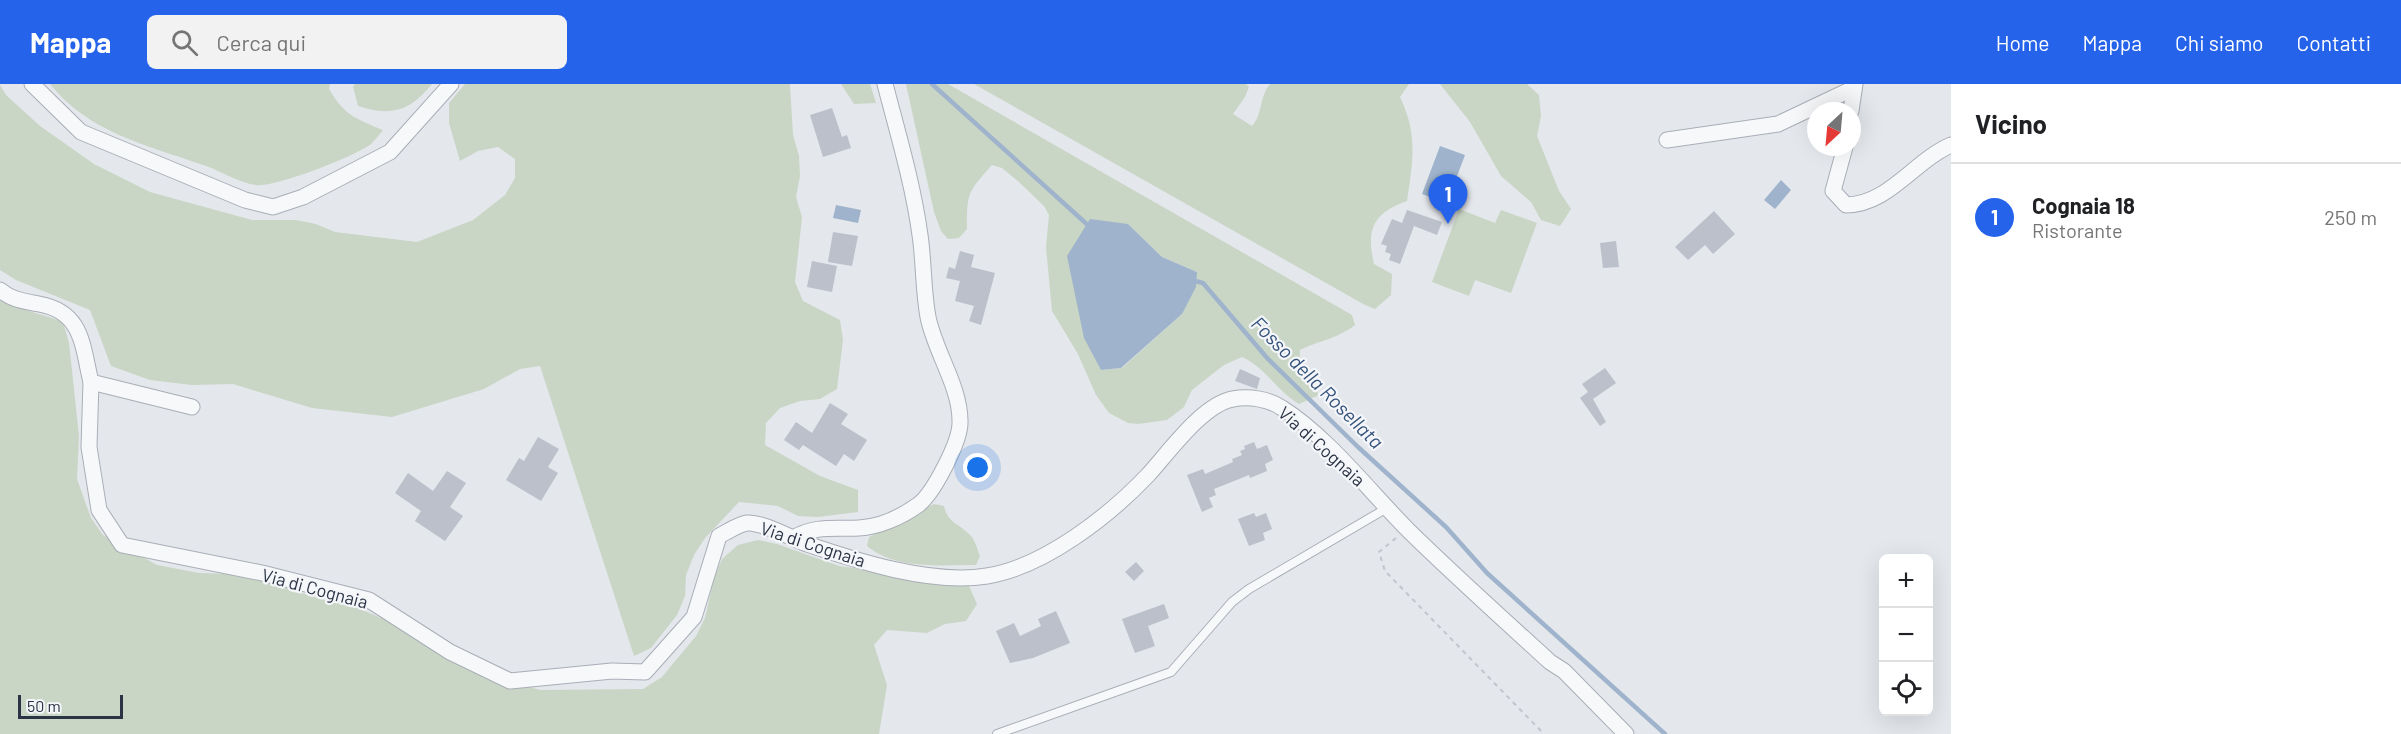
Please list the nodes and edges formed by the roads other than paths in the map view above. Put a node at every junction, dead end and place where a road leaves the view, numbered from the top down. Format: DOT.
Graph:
graph roads {
  1 [pos="32,84"];
  2 [pos="451,84"];
  3 [pos="885,84"];
  4 [pos="1854,86"];
  5 [pos="1852,102"];
  6 [pos="1667,140"];
  7 [pos="1951,145"];
  8 [pos="1843,156"];
  9 [pos="0,290"];
  10 [pos="91,382"];
  11 [pos="192,407"];
  12 [pos="1387,508"];
  13 [pos="793,538"];
  14 [pos="997,734"];
  15 [pos="1626,734"];
  1 -- 2 [label="street"];
  3 -- 13 [label="street"];
  4 -- 5 [label="street"];
  4 -- 6 [label="street"];
  7 -- 8 [label="street"];
  9 -- 10 [label="street, Via di Cognaia"];
  10 -- 11 [label="street"];
  10 -- 13 [label="street, Via di Cognaia"];
  12 -- 13 [label="street, Via di Cognaia"];
  12 -- 14 [label="lane"];
  12 -- 15 [label="street, Via di Cognaia"];
}
